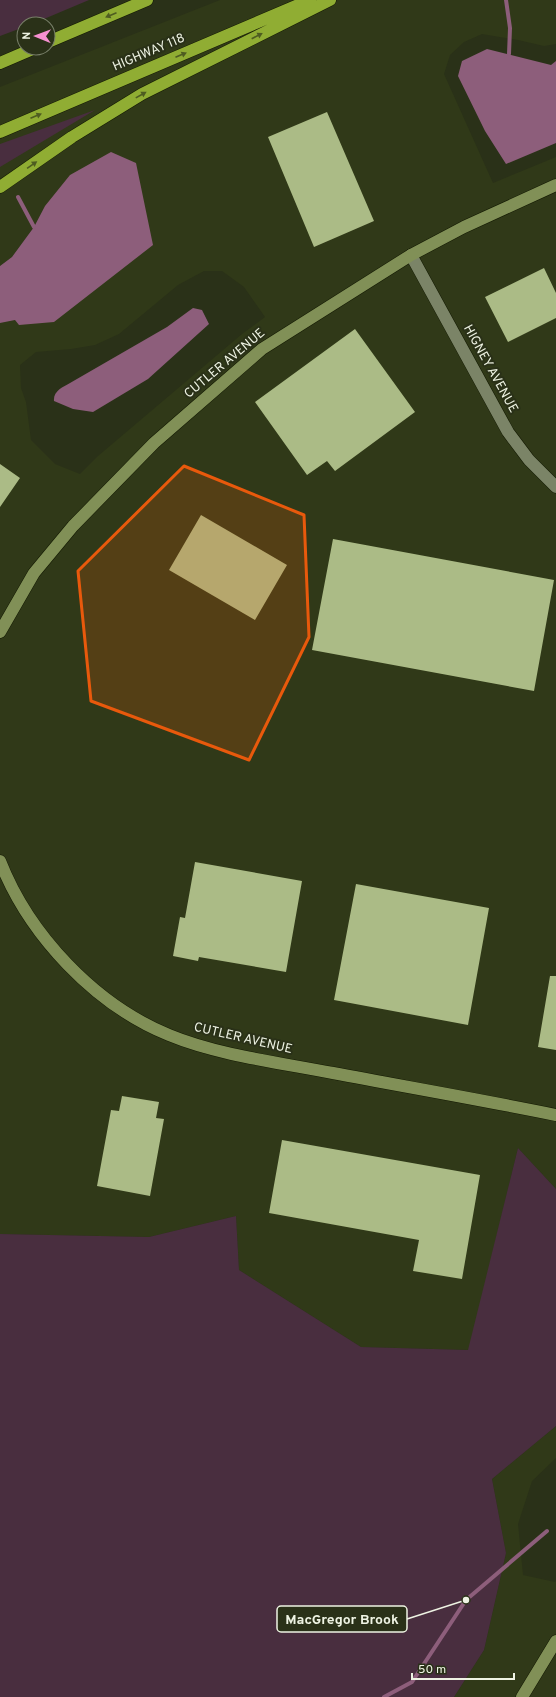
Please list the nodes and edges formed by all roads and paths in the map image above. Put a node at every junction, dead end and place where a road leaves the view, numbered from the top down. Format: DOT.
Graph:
graph roads {
  1 [pos="147,0"];
  2 [pos="310,0"];
  3 [pos="330,0"];
  4 [pos="56,39"];
  5 [pos="16,56"];
  6 [pos="0,63"];
  7 [pos="0,132"];
  8 [pos="556,185"];
  9 [pos="0,187"];
  10 [pos="411,255"];
  11 [pos="556,487"];
  12 [pos="0,632"];
  13 [pos="0,861"];
  14 [pos="556,1115"];
  15 [pos="556,1641"];
  16 [pos="522,1697"];
  1 -- 4 [label="highway, one-way"];
  7 -- 2 [label="highway, HIGHWAY 118, one-way"];
  9 -- 3 [label="highway, one-way"];
  5 -- 6 [label="highway"];
  8 -- 10 [label="street, CUTLER AVENUE"];
  10 -- 11 [label="street, HIGNEY AVENUE"];
  10 -- 12 [label="street, CUTLER AVENUE"];
  13 -- 14 [label="street, CUTLER AVENUE"];
  15 -- 16 [label="street"];
}
